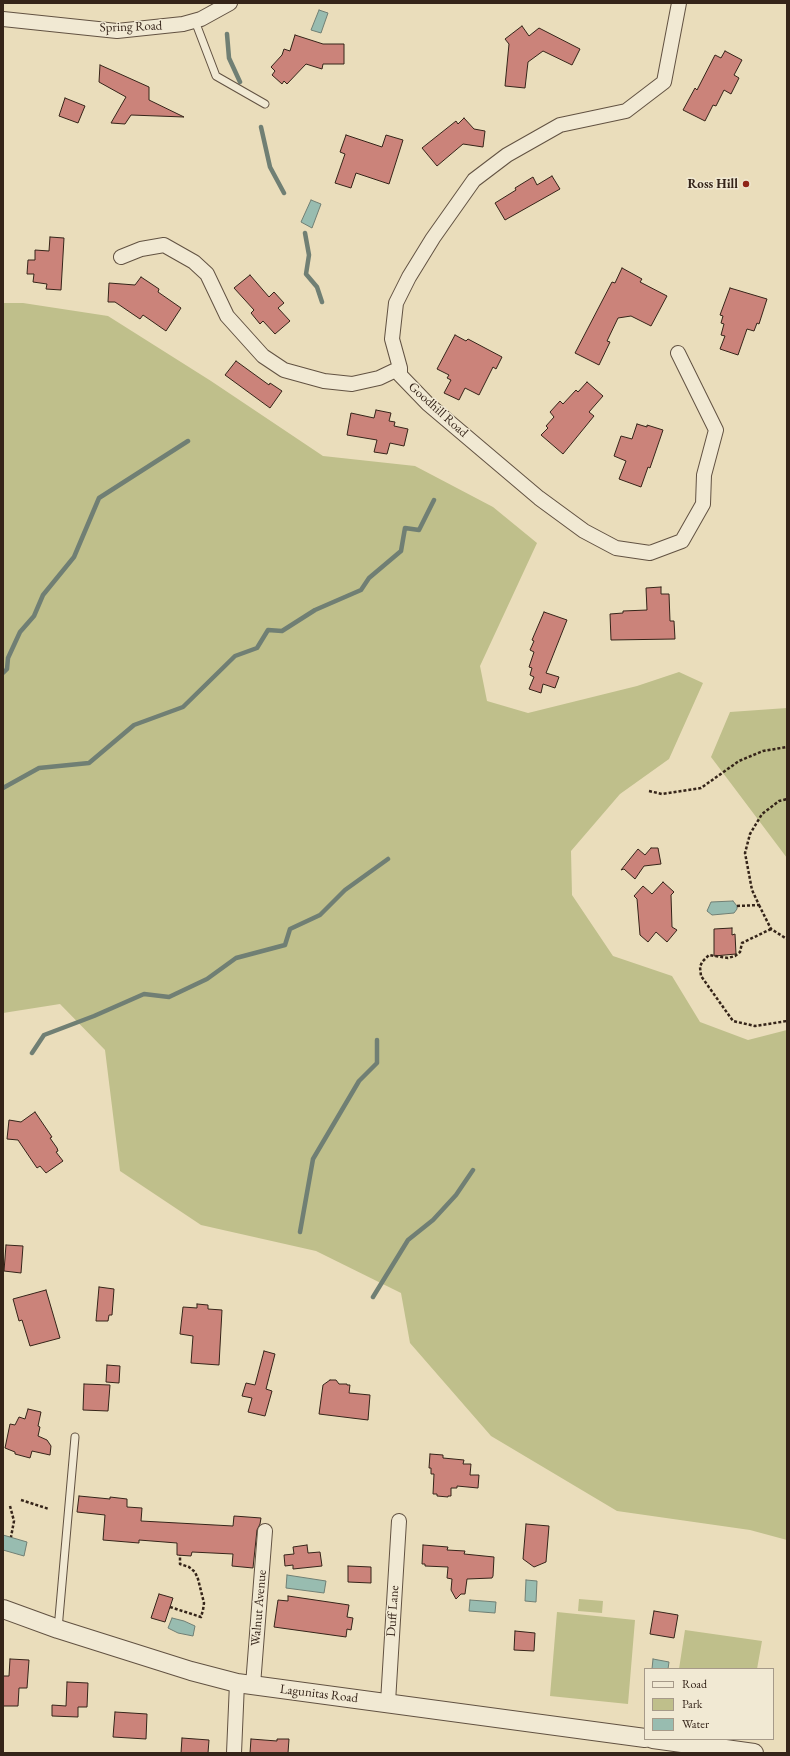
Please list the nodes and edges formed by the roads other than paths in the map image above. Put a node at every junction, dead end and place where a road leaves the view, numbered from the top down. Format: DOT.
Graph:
graph roads {
  1 [pos="230,3"];
  2 [pos="679,3"];
  3 [pos="3,19"];
  4 [pos="195,21"];
  5 [pos="265,104"];
  6 [pos="121,257"];
  7 [pos="678,353"];
  8 [pos="400,368"];
  9 [pos="75,1437"];
  10 [pos="399,1521"];
  11 [pos="265,1531"];
  12 [pos="3,1609"];
  13 [pos="58,1629"];
  14 [pos="245,1684"];
  15 [pos="388,1702"];
  16 [pos="644,1738"];
  17 [pos="661,1740"];
  18 [pos="234,1753"];
  19 [pos="754,1753"];
  1 -- 4 [label="street, Spring Road"];
  2 -- 8 [label="street, Goodhill Road"];
  3 -- 4 [label="street, Spring Road"];
  4 -- 5 [label="lane"];
  6 -- 8 [label="street"];
  7 -- 8 [label="street, Goodhill Road"];
  9 -- 13 [label="lane"];
  10 -- 15 [label="street, Duff Lane"];
  11 -- 14 [label="street, Walnut Avenue"];
  12 -- 13 [label="street, Lagunitas Road"];
  13 -- 14 [label="street, Lagunitas Road"];
  14 -- 15 [label="street, Lagunitas Road"];
  14 -- 18 [label="street, Walnut Avenue"];
  15 -- 16 [label="street, Lagunitas Road"];
  17 -- 19 [label="street"];
}
